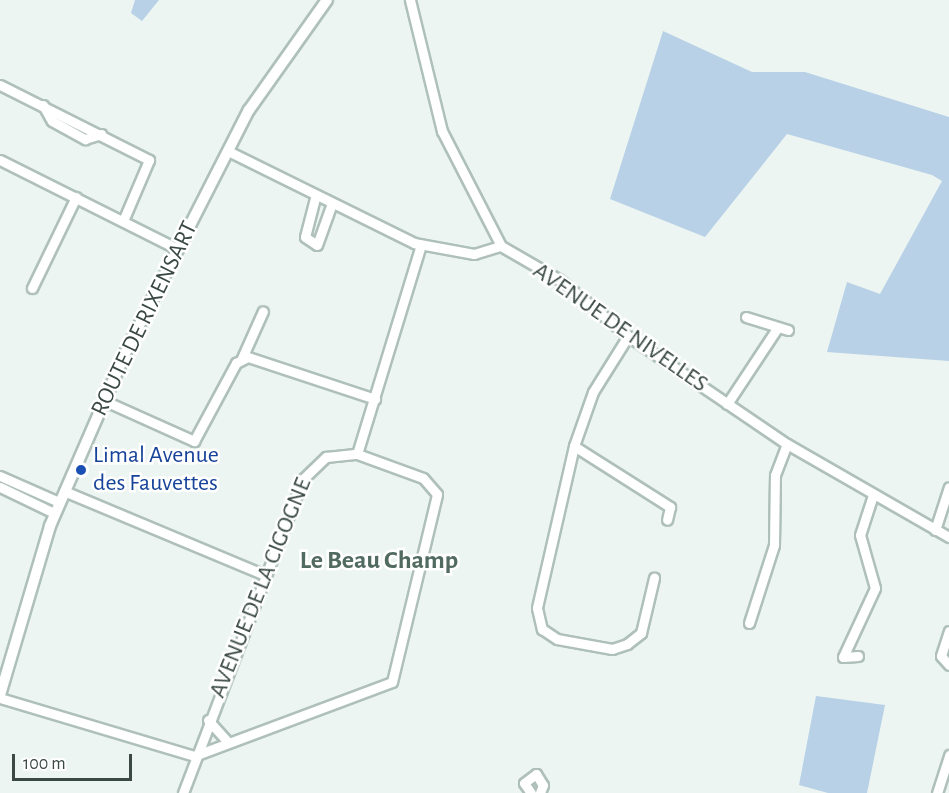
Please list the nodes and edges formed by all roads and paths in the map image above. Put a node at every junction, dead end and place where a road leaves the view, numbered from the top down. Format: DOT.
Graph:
graph roads {
  1 [pos="327,0"];
  2 [pos="410,0"];
  3 [pos="0,85"];
  4 [pos="228,151"];
  5 [pos="0,160"];
  6 [pos="76,196"];
  7 [pos="315,198"];
  8 [pos="332,203"];
  9 [pos="123,221"];
  10 [pos="421,245"];
  11 [pos="501,246"];
  12 [pos="178,249"];
  13 [pos="32,288"];
  14 [pos="263,311"];
  15 [pos="746,317"];
  16 [pos="776,330"];
  17 [pos="788,330"];
  18 [pos="628,336"];
  19 [pos="242,358"];
  20 [pos="375,399"];
  21 [pos="105,401"];
  22 [pos="727,404"];
  23 [pos="787,444"];
  24 [pos="574,446"];
  25 [pos="357,454"];
  26 [pos="0,476"];
  27 [pos="0,487"];
  28 [pos="949,487"];
  29 [pos="64,491"];
  30 [pos="873,495"];
  31 [pos="59,502"];
  32 [pos="54,513"];
  33 [pos="666,520"];
  34 [pos="934,530"];
  35 [pos="949,537"];
  36 [pos="265,575"];
  37 [pos="654,578"];
  38 [pos="749,623"];
  39 [pos="949,631"];
  40 [pos="858,656"];
  41 [pos="949,665"];
  42 [pos="0,696"];
  43 [pos="208,720"];
  44 [pos="227,741"];
  45 [pos="949,755"];
  46 [pos="194,756"];
  47 [pos="183,793"];
  48 [pos="531,793"];
  49 [pos="540,793"];
  50 [pos="937,793"];
  1 -- 4 [label="street, ROUTE DE RIXENSART"];
  2 -- 11 [label="street"];
  3 -- 9 [label="street"];
  4 -- 7 [label="street"];
  4 -- 12 [label="street, ROUTE DE RIXENSART"];
  5 -- 6 [label="street"];
  6 -- 9 [label="street"];
  6 -- 13 [label="street"];
  7 -- 8 [label="street"];
  7 -- 8 [label="street"];
  8 -- 10 [label="street"];
  9 -- 12 [label="street"];
  10 -- 11 [label="street"];
  10 -- 20 [label="street"];
  11 -- 18 [label="street, AVENUE DE NIVELLES"];
  12 -- 21 [label="street, ROUTE DE RIXENSART"];
  14 -- 19 [label="street"];
  15 -- 16 [label="street"];
  16 -- 17 [label="street"];
  16 -- 22 [label="street"];
  18 -- 22 [label="street, AVENUE DE NIVELLES"];
  18 -- 24 [label="street"];
  19 -- 20 [label="street"];
  19 -- 21 [label="street"];
  20 -- 25 [label="street"];
  21 -- 29 [label="street, ROUTE DE RIXENSART"];
  22 -- 23 [label="street, AVENUE DE NIVELLES"];
  23 -- 30 [label="street, AVENUE DE NIVELLES"];
  23 -- 38 [label="street"];
  24 -- 33 [label="street"];
  24 -- 37 [label="street"];
  25 -- 36 [label="street, AVENUE DE LA CIGOGNE"];
  25 -- 44 [label="street"];
  26 -- 31 [label="street"];
  27 -- 32 [label="street"];
  28 -- 34 [label="street"];
  29 -- 31 [label="street, ROUTE DE RIXENSART"];
  29 -- 36 [label="street"];
  30 -- 34 [label="street, AVENUE DE NIVELLES"];
  30 -- 40 [label="street"];
  31 -- 32 [label="street, ROUTE DE RIXENSART"];
  32 -- 42 [label="street, ROUTE DE RIXENSART"];
  34 -- 35 [label="street, AVENUE DE NIVELLES"];
  36 -- 43 [label="street, AVENUE DE LA CIGOGNE"];
  39 -- 41 [label="street"];
  42 -- 46 [label="street"];
  43 -- 44 [label="street"];
  43 -- 46 [label="street, AVENUE DE LA CIGOGNE"];
  44 -- 46 [label="street"];
  45 -- 50 [label="street"];
  46 -- 47 [label="street, AVENUE DE LA CIGOGNE"];
  48 -- 49 [label="street"];
}
